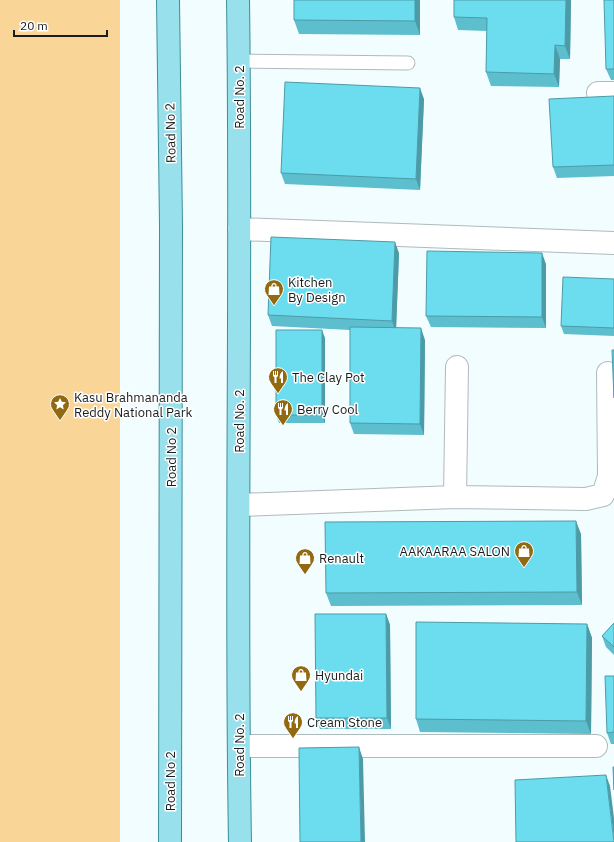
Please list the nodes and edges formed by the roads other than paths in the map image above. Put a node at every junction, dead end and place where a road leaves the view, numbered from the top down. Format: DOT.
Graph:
graph roads {
  1 [pos="168,0"];
  2 [pos="238,0"];
  3 [pos="239,61"];
  4 [pos="408,63"];
  5 [pos="239,229"];
  6 [pos="614,243"];
  7 [pos="457,367"];
  8 [pos="608,373"];
  9 [pos="455,497"];
  10 [pos="239,505"];
  11 [pos="239,746"];
  12 [pos="596,746"];
  13 [pos="170,842"];
  14 [pos="240,842"];
  1 -- 13 [label="main road, Road No 2"];
  2 -- 3 [label="main road, Road No. 2"];
  3 -- 4 [label="lane"];
  3 -- 5 [label="main road, Road No. 2"];
  5 -- 6 [label="street"];
  5 -- 10 [label="main road, Road No. 2"];
  7 -- 9 [label="street"];
  8 -- 9 [label="street"];
  9 -- 10 [label="street"];
  10 -- 11 [label="main road, Road No. 2"];
  11 -- 12 [label="street"];
  11 -- 14 [label="main road, Road No. 2"];
}
